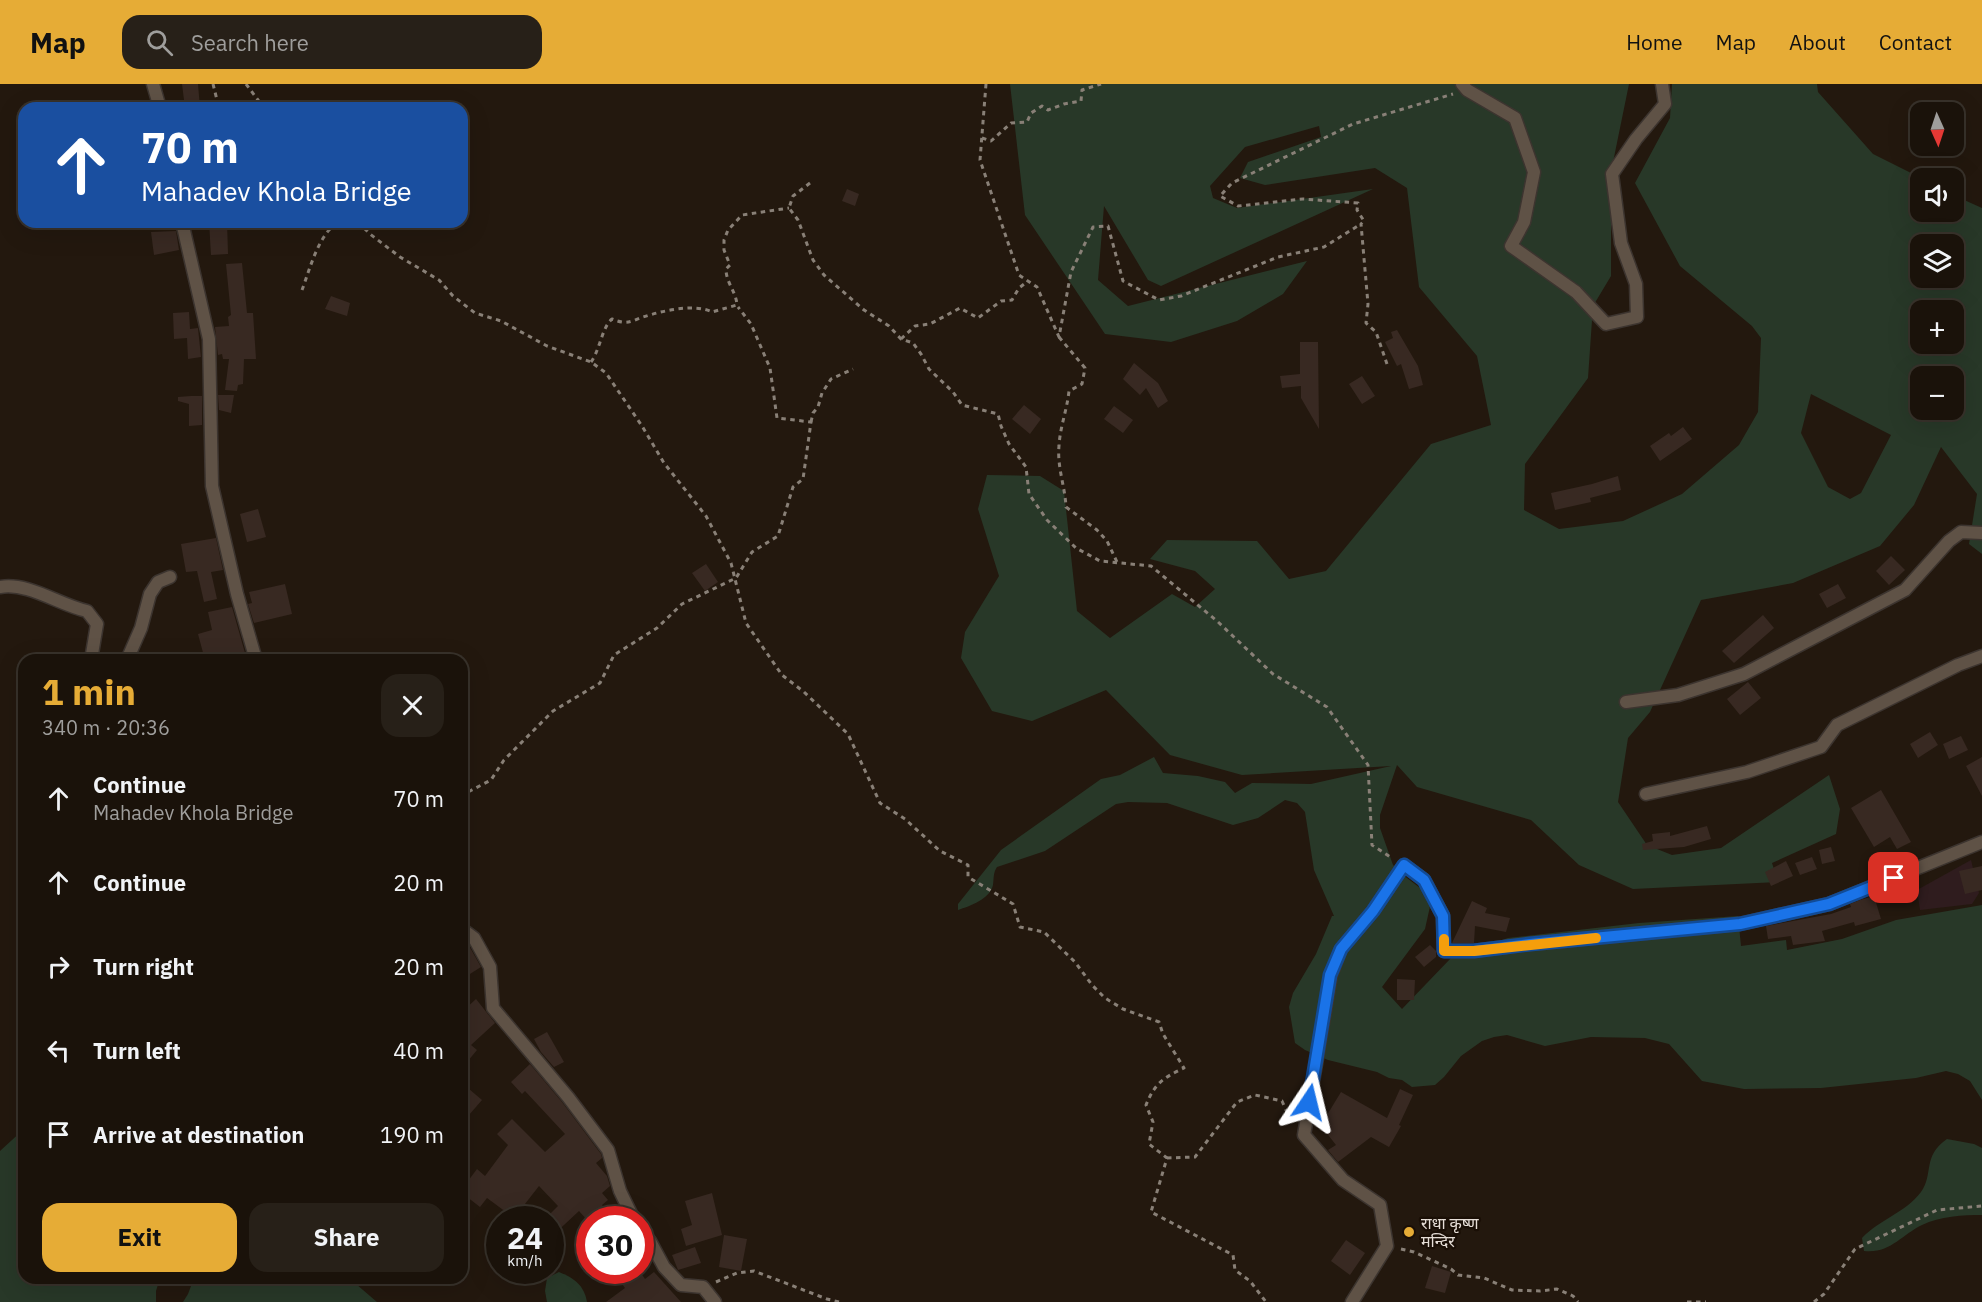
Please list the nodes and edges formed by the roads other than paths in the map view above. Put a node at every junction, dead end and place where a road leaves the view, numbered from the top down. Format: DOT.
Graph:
graph roads {
  1 [pos="153,84"];
  2 [pos="1662,84"];
  3 [pos="1464,87"];
  4 [pos="158,102"];
  5 [pos="183,228"];
  6 [pos="1982,533"];
  7 [pos="170,577"];
  8 [pos="0,587"];
  9 [pos="92,654"];
  10 [pos="130,654"];
  11 [pos="254,654"];
  12 [pos="1982,656"];
  13 [pos="1626,702"];
  14 [pos="1646,794"];
  15 [pos="1982,842"];
  16 [pos="468,934"];
  17 [pos="627,1206"];
  18 [pos="654,1248"];
  19 [pos="715,1302"];
  20 [pos="1352,1302"];
  1 -- 4 [label="street"];
  2 -- 3 [label="street"];
  5 -- 11 [label="street"];
  6 -- 13 [label="street"];
  7 -- 10 [label="street"];
  8 -- 9 [label="street"];
  12 -- 14 [label="street"];
  15 -- 20 [label="street"];
  16 -- 17 [label="street"];
  18 -- 19 [label="street"];
}
